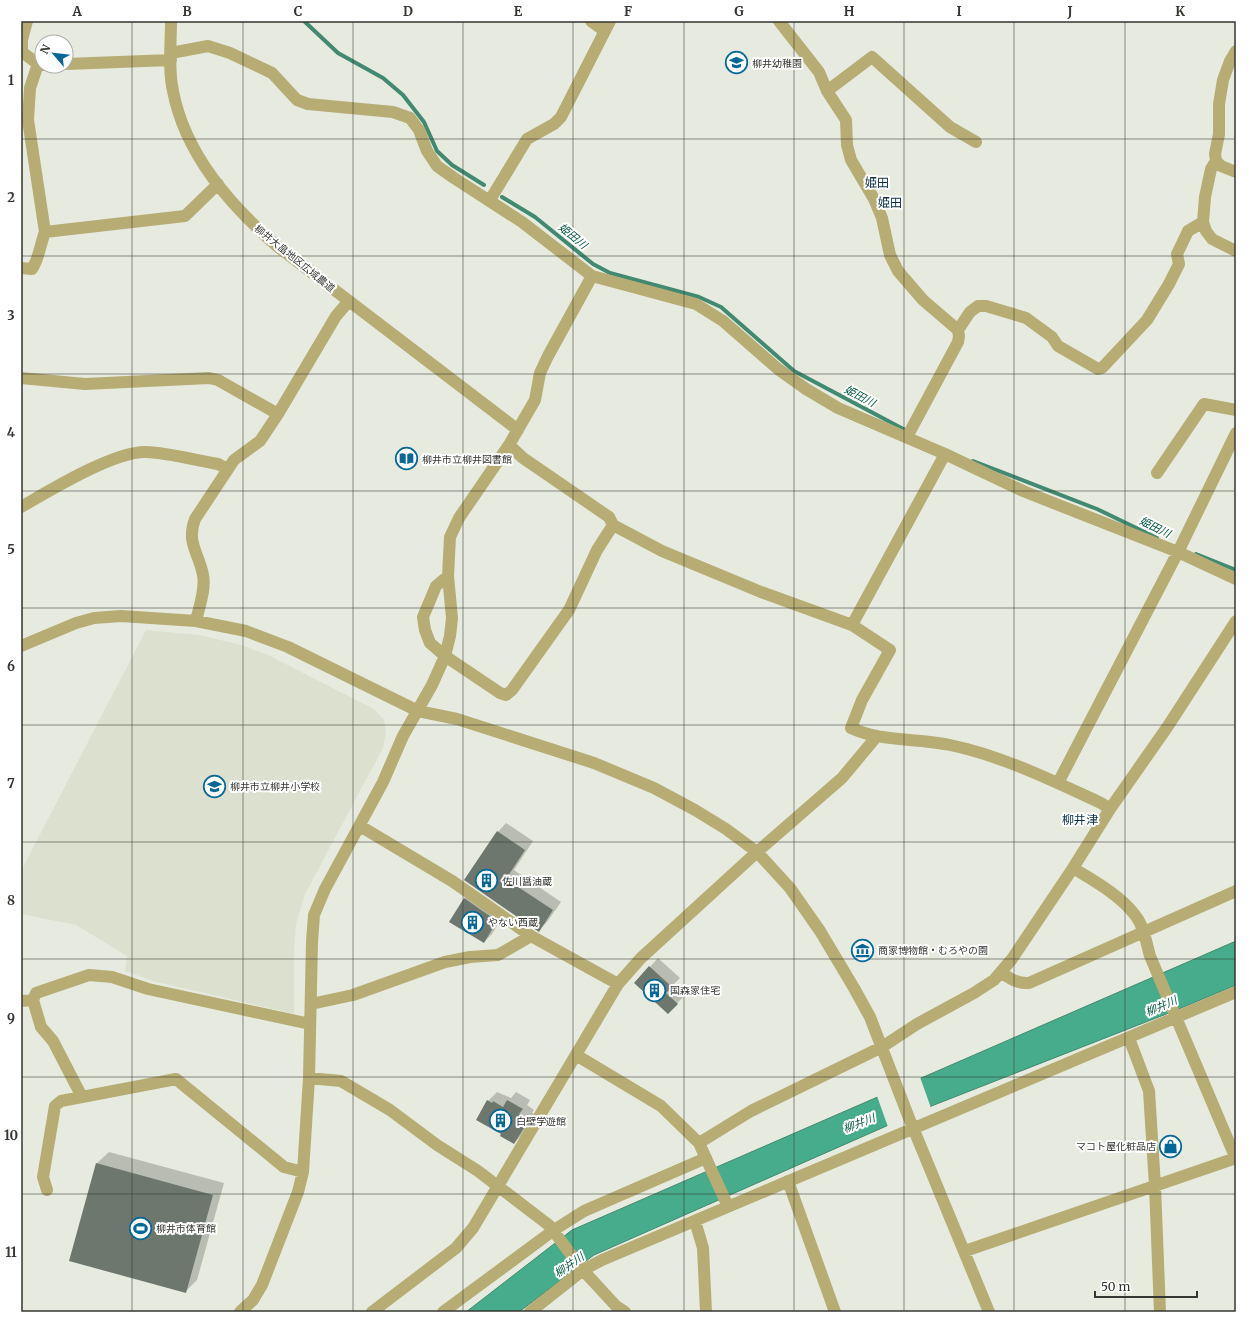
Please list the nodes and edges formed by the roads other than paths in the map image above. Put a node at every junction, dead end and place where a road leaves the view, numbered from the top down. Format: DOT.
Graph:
graph roads {
  1 [pos="27,21"];
  2 [pos="171,21"];
  3 [pos="591,21"];
  4 [pos="779,21"];
  5 [pos="608,26"];
  6 [pos="1236,51"];
  7 [pos="171,57"];
  8 [pos="34,60"];
  9 [pos="74,63"];
  10 [pos="36,74"];
  11 [pos="827,91"];
  12 [pos="976,142"];
  13 [pos="1216,161"];
  14 [pos="1236,172"];
  15 [pos="218,184"];
  16 [pos="490,200"];
  17 [pos="1203,222"];
  18 [pos="45,232"];
  19 [pos="1236,251"];
  20 [pos="21,268"];
  21 [pos="592,276"];
  22 [pos="349,301"];
  23 [pos="958,330"];
  24 [pos="21,378"];
  25 [pos="1236,410"];
  26 [pos="278,414"];
  27 [pos="518,430"];
  28 [pos="1235,436"];
  29 [pos="907,437"];
  30 [pos="509,445"];
  31 [pos="945,454"];
  32 [pos="227,468"];
  33 [pos="1157,473"];
  34 [pos="21,507"];
  35 [pos="613,525"];
  36 [pos="1178,552"];
  37 [pos="448,576"];
  38 [pos="1236,579"];
  39 [pos="196,621"];
  40 [pos="1236,621"];
  41 [pos="852,625"];
  42 [pos="21,646"];
  43 [pos="445,656"];
  44 [pos="418,711"];
  45 [pos="877,736"];
  46 [pos="1058,783"];
  47 [pos="1110,809"];
  48 [pos="360,826"];
  49 [pos="756,852"];
  50 [pos="1073,868"];
  51 [pos="1236,891"];
  52 [pos="1144,932"];
  53 [pos="531,936"];
  54 [pos="1002,973"];
  55 [pos="618,984"];
  56 [pos="1236,992"];
  57 [pos="27,1001"];
  58 [pos="311,1004"];
  59 [pos="1174,1012"];
  60 [pos="310,1024"];
  61 [pos="1129,1038"];
  62 [pos="882,1047"];
  63 [pos="576,1055"];
  64 [pos="308,1078"];
  65 [pos="82,1097"];
  66 [pos="911,1124"];
  67 [pos="699,1143"];
  68 [pos="1236,1158"];
  69 [pos="709,1163"];
  70 [pos="303,1172"];
  71 [pos="788,1181"];
  72 [pos="497,1186"];
  73 [pos="1155,1186"];
  74 [pos="48,1190"];
  75 [pos="726,1205"];
  76 [pos="695,1221"];
  77 [pos="556,1232"];
  78 [pos="964,1252"];
  79 [pos="582,1269"];
  80 [pos="242,1312"];
  81 [pos="372,1312"];
  82 [pos="443,1312"];
  83 [pos="530,1312"];
  84 [pos="625,1312"];
  85 [pos="706,1312"];
  86 [pos="834,1312"];
  87 [pos="990,1312"];
  88 [pos="1160,1312"];
  1 -- 8 [label="street"];
  2 -- 7 [label="street, 柳井大畠地区広域農道"];
  3 -- 5 [label="street"];
  4 -- 11 [label="street"];
  5 -- 16 [label="street"];
  6 -- 13 [label="street"];
  7 -- 9 [label="street"];
  7 -- 15 [label="street, 柳井大畠地区広域農道"];
  7 -- 16 [label="street"];
  10 -- 18 [label="street"];
  11 -- 12 [label="street"];
  11 -- 23 [label="street"];
  13 -- 14 [label="street"];
  13 -- 17 [label="street"];
  15 -- 18 [label="street"];
  15 -- 22 [label="street, 柳井大畠地区広域農道"];
  16 -- 21 [label="street"];
  17 -- 19 [label="street"];
  17 -- 23 [label="street"];
  18 -- 20 [label="street"];
  21 -- 27 [label="street"];
  21 -- 29 [label="street"];
  22 -- 26 [label="street"];
  22 -- 27 [label="street, 柳井大畠地区広域農道"];
  23 -- 29 [label="street"];
  24 -- 26 [label="street"];
  25 -- 33 [label="street"];
  26 -- 32 [label="street"];
  27 -- 30 [label="street"];
  28 -- 36 [label="street"];
  29 -- 31 [label="street"];
  30 -- 35 [label="street"];
  30 -- 37 [label="street"];
  31 -- 36 [label="street"];
  31 -- 41 [label="street"];
  32 -- 34 [label="street"];
  32 -- 39 [label="street"];
  35 -- 41 [label="street"];
  35 -- 43 [label="street"];
  36 -- 38 [label="street"];
  36 -- 46 [label="street"];
  37 -- 43 [label="street"];
  37 -- 43 [label="street"];
  39 -- 42 [label="street"];
  39 -- 44 [label="street"];
  40 -- 47 [label="street"];
  41 -- 45 [label="street"];
  43 -- 44 [label="street"];
  44 -- 48 [label="street"];
  44 -- 49 [label="street"];
  45 -- 46 [label="street"];
  45 -- 49 [label="street"];
  46 -- 47 [label="street"];
  47 -- 50 [label="street"];
  48 -- 53 [label="street"];
  48 -- 58 [label="street"];
  49 -- 55 [label="street"];
  49 -- 62 [label="street"];
  50 -- 52 [label="street"];
  50 -- 54 [label="street"];
  51 -- 52 [label="street"];
  52 -- 54 [label="street"];
  52 -- 59 [label="street"];
  53 -- 55 [label="street"];
  53 -- 58 [label="street"];
  54 -- 62 [label="street"];
  55 -- 63 [label="street"];
  56 -- 59 [label="street"];
  57 -- 60 [label="street"];
  57 -- 65 [label="street"];
  58 -- 60 [label="street"];
  59 -- 61 [label="street"];
  59 -- 68 [label="street"];
  60 -- 64 [label="street"];
  61 -- 66 [label="street"];
  61 -- 73 [label="street"];
  62 -- 66 [label="street"];
  62 -- 67 [label="street"];
  63 -- 67 [label="street"];
  63 -- 72 [label="street"];
  64 -- 70 [label="street"];
  64 -- 72 [label="street"];
  65 -- 70 [label="street"];
  65 -- 74 [label="street"];
  66 -- 71 [label="street"];
  66 -- 78 [label="street"];
  67 -- 69 [label="street"];
  68 -- 73 [label="street"];
  69 -- 75 [label="street"];
  69 -- 77 [label="street"];
  70 -- 80 [label="street"];
  71 -- 75 [label="street"];
  71 -- 86 [label="street"];
  72 -- 77 [label="street"];
  72 -- 81 [label="street"];
  73 -- 78 [label="street"];
  73 -- 88 [label="street"];
  75 -- 76 [label="street"];
  76 -- 79 [label="street"];
  76 -- 85 [label="street"];
  77 -- 79 [label="street"];
  77 -- 82 [label="street"];
  78 -- 87 [label="street"];
  79 -- 83 [label="street"];
  79 -- 84 [label="street"];
}
